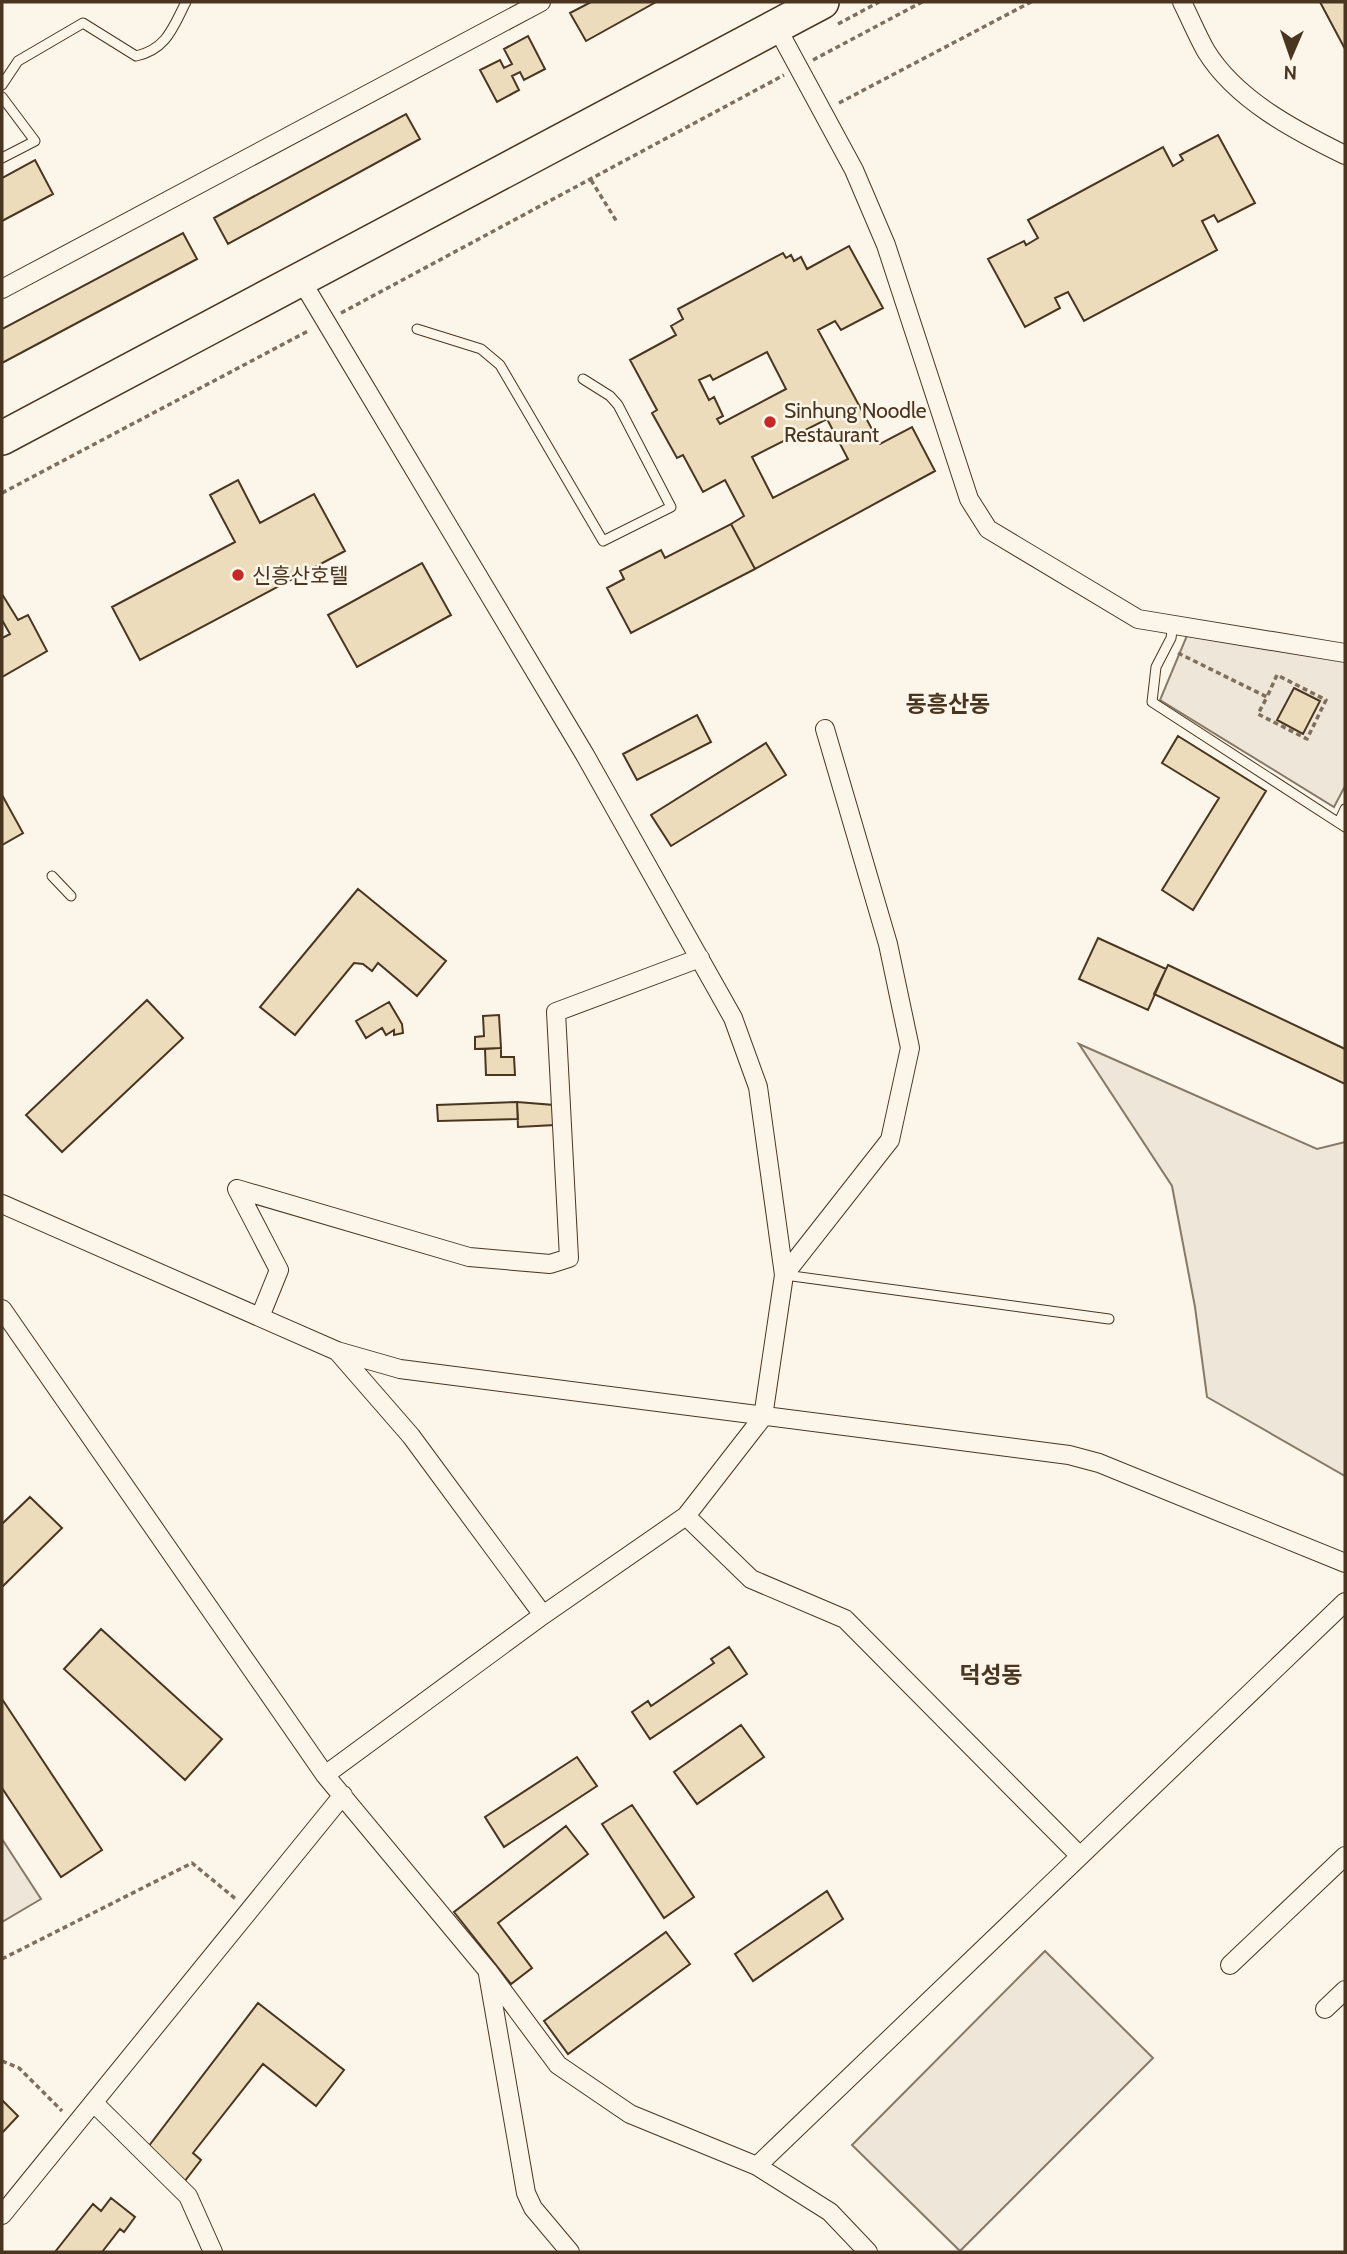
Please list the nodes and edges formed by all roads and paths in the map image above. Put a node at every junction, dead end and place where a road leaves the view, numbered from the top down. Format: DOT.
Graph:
graph roads {
  1 [pos="186,2"];
  2 [pos="541,2"];
  3 [pos="822,2"];
  4 [pos="922,2"];
  5 [pos="1031,2"];
  6 [pos="1182,2"];
  7 [pos="776,26"];
  8 [pos="798,68"];
  9 [pos="2,85"];
  10 [pos="2,97"];
  11 [pos="822,112"];
  12 [pos="1345,155"];
  13 [pos="2,158"];
  14 [pos="591,180"];
  15 [pos="617,222"];
  16 [pos="301,280"];
  17 [pos="2,289"];
  18 [pos="326,321"];
  19 [pos="417,329"];
  20 [pos="583,379"];
  21 [pos="2,438"];
  22 [pos="2,493"];
  23 [pos="1173,624"];
  24 [pos="1167,647"];
  25 [pos="1345,653"];
  26 [pos="1267,697"];
  27 [pos="825,729"];
  28 [pos="1345,809"];
  29 [pos="1342,824"];
  30 [pos="52,876"];
  31 [pos="71,897"];
  32 [pos="700,958"];
  33 [pos="2,1204"];
  34 [pos="784,1275"];
  35 [pos="2,1309"];
  36 [pos="260,1317"];
  37 [pos="1110,1320"];
  38 [pos="337,1351"];
  39 [pos="763,1417"];
  40 [pos="687,1517"];
  41 [pos="1345,1563"];
  42 [pos="1345,1602"];
  43 [pos="543,1615"];
  44 [pos="325,1775"];
  45 [pos="343,1795"];
  46 [pos="1080,1856"];
  47 [pos="1345,1856"];
  48 [pos="249,1910"];
  49 [pos="2,1959"];
  50 [pos="1230,1965"];
  51 [pos="488,1971"];
  52 [pos="1345,1990"];
  53 [pos="1325,2009"];
  54 [pos="2,2061"];
  55 [pos="94,2104"];
  56 [pos="76,2125"];
  57 [pos="757,2166"];
  58 [pos="2,2215"];
  59 [pos="565,2250"];
  60 [pos="213,2252"];
  61 [pos="868,2252"];
  1 -- 9 [label="lane"];
  2 -- 17 [label="street"];
  3 -- 7 [label="highway"];
  4 -- 8 [label="path"];
  5 -- 11 [label="path"];
  6 -- 12 [label="street"];
  7 -- 8 [label="street"];
  7 -- 16 [label="highway"];
  8 -- 11 [label="street"];
  8 -- 14 [label="path"];
  10 -- 13 [label="lane"];
  11 -- 23 [label="street"];
  14 -- 15 [label="path"];
  14 -- 18 [label="path"];
  16 -- 18 [label="street"];
  16 -- 21 [label="highway"];
  18 -- 22 [label="path"];
  18 -- 32 [label="street"];
  19 -- 20 [label="lane"];
  23 -- 24 [label="lane"];
  23 -- 25 [label="street"];
  24 -- 26 [label="path"];
  24 -- 29 [label="lane"];
  26 -- 26 [label="path"];
  27 -- 34 [label="street"];
  28 -- 29 [label="lane"];
  30 -- 31 [label="lane"];
  32 -- 34 [label="street"];
  32 -- 36 [label="street"];
  33 -- 36 [label="street"];
  34 -- 37 [label="lane"];
  34 -- 39 [label="street"];
  35 -- 44 [label="street"];
  36 -- 38 [label="street"];
  38 -- 39 [label="street"];
  38 -- 43 [label="street"];
  39 -- 40 [label="street"];
  39 -- 41 [label="street"];
  40 -- 43 [label="street"];
  40 -- 46 [label="street"];
  42 -- 46 [label="street"];
  43 -- 44 [label="street"];
  44 -- 45 [label="street"];
  45 -- 48 [label="street"];
  45 -- 51 [label="street"];
  46 -- 57 [label="street"];
  47 -- 50 [label="street"];
  48 -- 49 [label="path"];
  48 -- 55 [label="street"];
  51 -- 57 [label="street"];
  51 -- 59 [label="street"];
  52 -- 53 [label="street"];
  54 -- 56 [label="path"];
  55 -- 56 [label="street"];
  55 -- 60 [label="street"];
  56 -- 58 [label="street"];
  57 -- 61 [label="street"];
}
